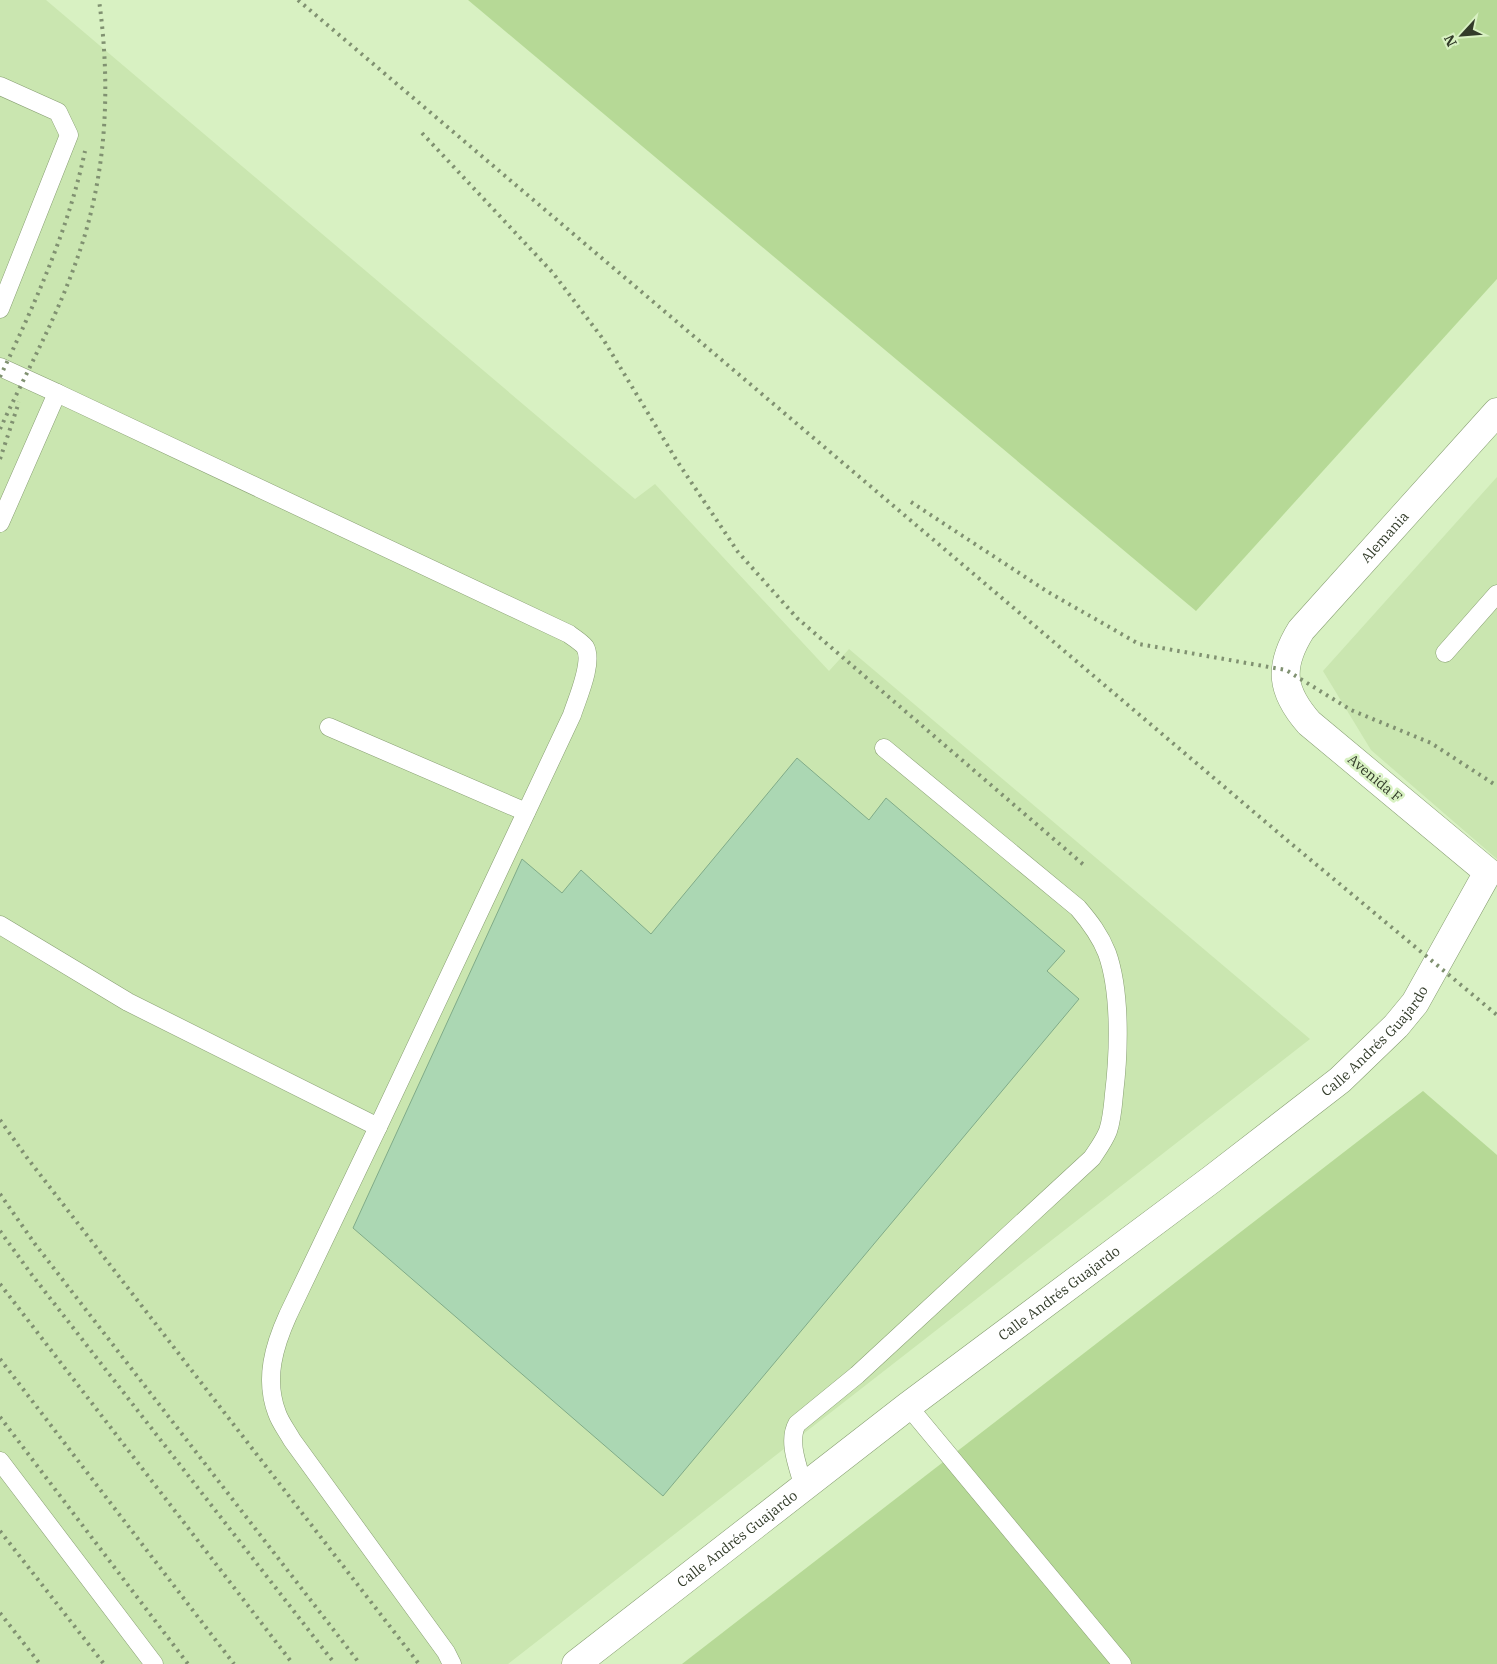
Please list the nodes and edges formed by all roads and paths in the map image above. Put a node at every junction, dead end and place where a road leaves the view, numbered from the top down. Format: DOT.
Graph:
graph roads {
  1 [pos="0,86"];
  2 [pos="0,310"];
  3 [pos="0,367"];
  4 [pos="57,393"];
  5 [pos="1497,412"];
  6 [pos="0,523"];
  7 [pos="1497,594"];
  8 [pos="1444,653"];
  9 [pos="1286,670"];
  10 [pos="329,727"];
  11 [pos="884,748"];
  12 [pos="526,812"];
  13 [pos="1488,872"];
  14 [pos="0,925"];
  15 [pos="378,1128"];
  16 [pos="908,1406"];
  17 [pos="0,1461"];
  18 [pos="804,1488"];
  19 [pos="154,1664"];
  20 [pos="452,1664"];
  21 [pos="576,1664"];
  22 [pos="1122,1664"];
  1 -- 2 [label="lane"];
  3 -- 4 [label="lane"];
  4 -- 6 [label="lane"];
  4 -- 12 [label="lane"];
  5 -- 9 [label="main road, Alemania"];
  7 -- 8 [label="lane"];
  9 -- 13 [label="main road, Avenida F"];
  10 -- 12 [label="lane"];
  11 -- 18 [label="lane"];
  12 -- 15 [label="lane"];
  13 -- 16 [label="main road, Calle Andrés Guajardo"];
  14 -- 15 [label="lane"];
  15 -- 20 [label="lane"];
  16 -- 18 [label="main road, Calle Andrés Guajardo"];
  16 -- 22 [label="lane"];
  17 -- 19 [label="lane"];
  18 -- 21 [label="main road, Calle Andrés Guajardo"];
}
